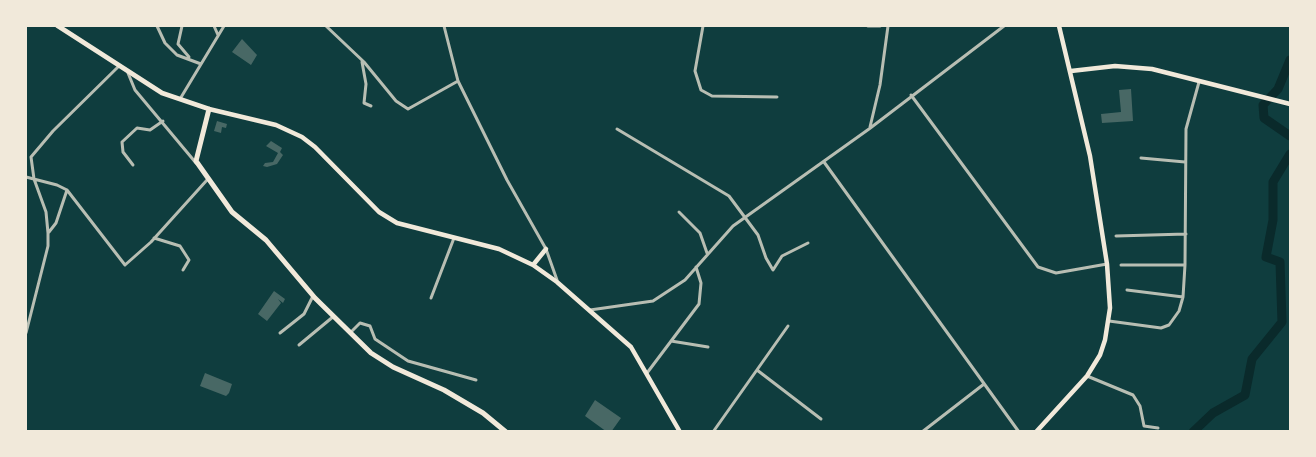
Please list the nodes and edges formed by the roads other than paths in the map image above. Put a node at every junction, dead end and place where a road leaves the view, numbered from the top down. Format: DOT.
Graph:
graph roads {
  1 [pos="58,26"];
  2 [pos="157,26"];
  3 [pos="182,26"];
  4 [pos="214,26"];
  5 [pos="224,26"];
  6 [pos="326,26"];
  7 [pos="444,26"];
  8 [pos="703,26"];
  9 [pos="871,26"];
  10 [pos="880,26"];
  11 [pos="888,26"];
  12 [pos="1004,26"];
  13 [pos="1059,26"];
  14 [pos="219,34"];
  15 [pos="190,58"];
  16 [pos="362,60"];
  17 [pos="201,64"];
  18 [pos="119,66"];
  19 [pos="1071,71"];
  20 [pos="128,73"];
  21 [pos="1199,80"];
  22 [pos="458,81"];
  23 [pos="911,95"];
  24 [pos="777,97"];
  25 [pos="179,101"];
  26 [pos="1290,104"];
  27 [pos="371,106"];
  28 [pos="209,109"];
  29 [pos="163,121"];
  30 [pos="617,129"];
  31 [pos="869,129"];
  32 [pos="1141,158"];
  33 [pos="824,162"];
  34 [pos="1185,162"];
  35 [pos="133,165"];
  36 [pos="199,167"];
  37 [pos="26,177"];
  38 [pos="34,179"];
  39 [pos="207,180"];
  40 [pos="67,190"];
  41 [pos="679,212"];
  42 [pos="743,218"];
  43 [pos="48,233"];
  44 [pos="1186,234"];
  45 [pos="1116,236"];
  46 [pos="154,238"];
  47 [pos="454,238"];
  48 [pos="808,243"];
  49 [pos="546,249"];
  50 [pos="707,253"];
  51 [pos="1107,264"];
  52 [pos="533,265"];
  53 [pos="1121,265"];
  54 [pos="1185,265"];
  55 [pos="696,267"];
  56 [pos="183,270"];
  57 [pos="557,282"];
  58 [pos="1127,290"];
  59 [pos="314,296"];
  60 [pos="1183,297"];
  61 [pos="431,298"];
  62 [pos="590,310"];
  63 [pos="334,316"];
  64 [pos="1109,321"];
  65 [pos="788,326"];
  66 [pos="26,333"];
  67 [pos="280,333"];
  68 [pos="350,333"];
  69 [pos="671,341"];
  70 [pos="299,345"];
  71 [pos="708,347"];
  72 [pos="757,370"];
  73 [pos="647,373"];
  74 [pos="1087,376"];
  75 [pos="476,380"];
  76 [pos="984,384"];
  77 [pos="821,418"];
  78 [pos="1158,428"];
  79 [pos="1036,431"];
  80 [pos="507,432"];
  81 [pos="680,432"];
  82 [pos="713,432"];
  83 [pos="922,432"];
  84 [pos="1019,432"];
  1 -- 18 [label="highway"];
  2 -- 15 [label="street"];
  3 -- 15 [label="street"];
  4 -- 14 [label="street"];
  5 -- 14 [label="street"];
  6 -- 16 [label="street"];
  7 -- 22 [label="street"];
  8 -- 24 [label="street"];
  9 -- 10 [label="street"];
  11 -- 31 [label="street"];
  12 -- 23 [label="street"];
  13 -- 19 [label="main road"];
  14 -- 17 [label="street"];
  15 -- 17 [label="street"];
  16 -- 22 [label="street"];
  16 -- 27 [label="street"];
  17 -- 25 [label="street"];
  18 -- 20 [label="highway"];
  18 -- 38 [label="street"];
  19 -- 21 [label="main road"];
  19 -- 51 [label="main road"];
  20 -- 25 [label="highway"];
  20 -- 29 [label="street"];
  21 -- 26 [label="main road"];
  21 -- 34 [label="street"];
  22 -- 49 [label="street"];
  23 -- 31 [label="street"];
  23 -- 51 [label="street"];
  25 -- 28 [label="highway"];
  28 -- 36 [label="highway"];
  28 -- 47 [label="main road"];
  29 -- 35 [label="street"];
  29 -- 36 [label="street"];
  30 -- 42 [label="street"];
  31 -- 33 [label="street"];
  32 -- 34 [label="street"];
  33 -- 42 [label="street"];
  33 -- 76 [label="street"];
  34 -- 44 [label="street"];
  36 -- 39 [label="highway"];
  37 -- 38 [label="street"];
  38 -- 40 [label="street"];
  38 -- 43 [label="street"];
  39 -- 46 [label="street"];
  39 -- 59 [label="highway"];
  40 -- 43 [label="street"];
  40 -- 46 [label="street"];
  41 -- 50 [label="street"];
  42 -- 48 [label="street"];
  42 -- 50 [label="street"];
  43 -- 66 [label="street"];
  44 -- 45 [label="street"];
  44 -- 54 [label="street"];
  46 -- 56 [label="street"];
  47 -- 52 [label="main road"];
  47 -- 61 [label="street"];
  49 -- 52 [label="main road"];
  49 -- 57 [label="street"];
  50 -- 55 [label="street"];
  51 -- 64 [label="main road"];
  52 -- 57 [label="main road"];
  53 -- 54 [label="street"];
  54 -- 60 [label="street"];
  55 -- 62 [label="street"];
  55 -- 69 [label="street"];
  57 -- 62 [label="main road"];
  58 -- 60 [label="street"];
  59 -- 63 [label="highway"];
  59 -- 67 [label="street"];
  60 -- 64 [label="street"];
  62 -- 73 [label="main road"];
  63 -- 68 [label="highway"];
  63 -- 70 [label="street"];
  64 -- 74 [label="main road"];
  65 -- 72 [label="street"];
  68 -- 75 [label="street"];
  68 -- 80 [label="highway"];
  69 -- 71 [label="street"];
  69 -- 73 [label="street"];
  72 -- 77 [label="street"];
  72 -- 82 [label="street"];
  73 -- 81 [label="main road"];
  74 -- 78 [label="street"];
  74 -- 79 [label="main road"];
  76 -- 83 [label="street"];
  76 -- 84 [label="street"];
}
